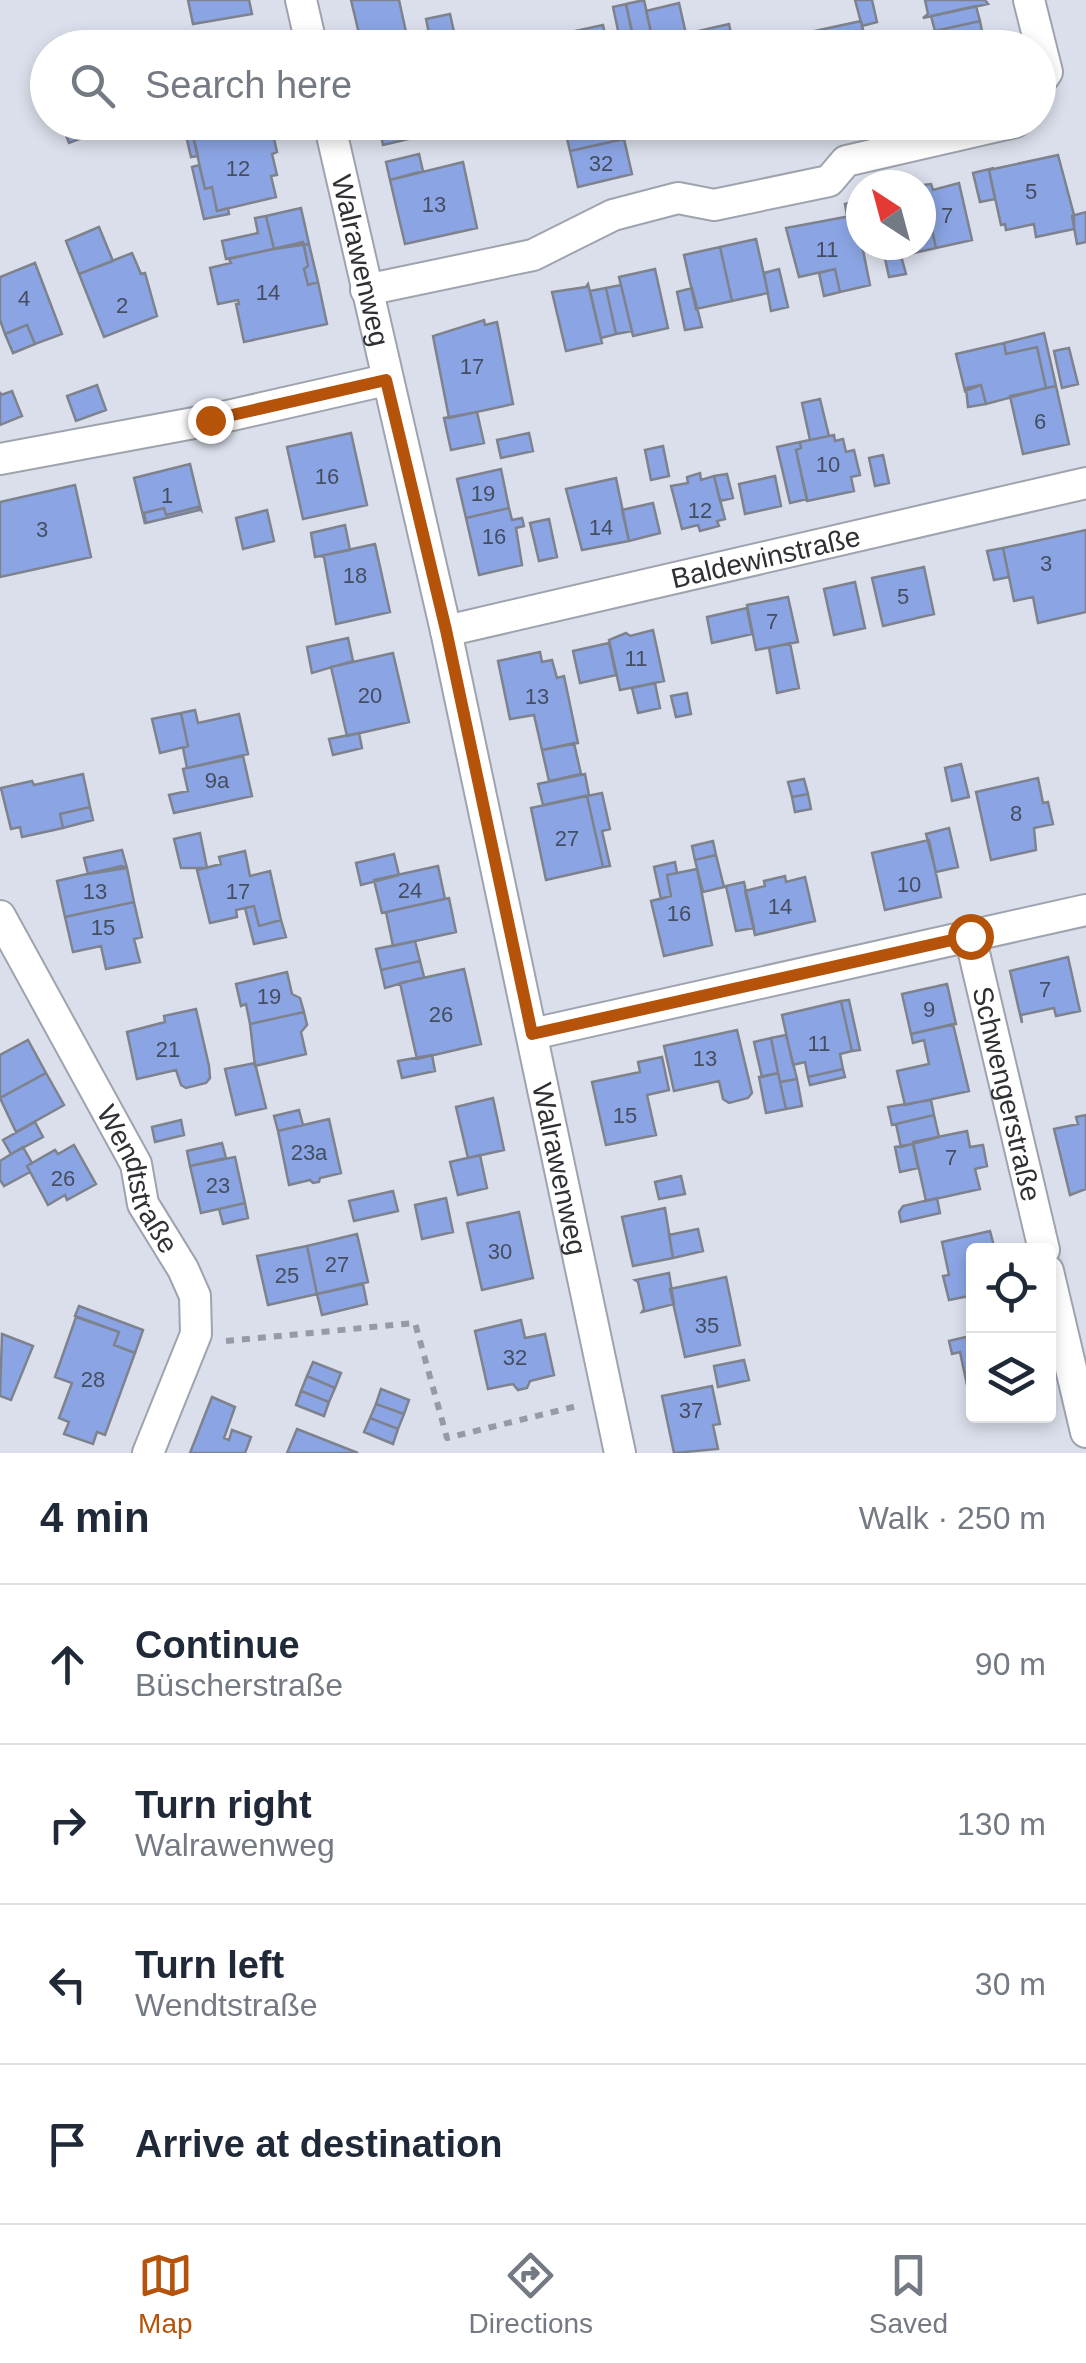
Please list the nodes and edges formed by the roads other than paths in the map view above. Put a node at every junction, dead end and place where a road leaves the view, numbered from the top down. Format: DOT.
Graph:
graph roads {
  1 [pos="301,0"];
  2 [pos="1035,1"];
  3 [pos="308,30"];
  4 [pos="1039,30"];
  5 [pos="333,140"];
  6 [pos="946,140"];
  7 [pos="366,290"];
  8 [pos="386,380"];
  9 [pos="0,459"];
  10 [pos="1086,484"];
  11 [pos="446,630"];
  12 [pos="1086,910"];
  13 [pos="0,916"];
  14 [pos="970,936"];
  15 [pos="532,1034"];
  16 [pos="1042,1243"];
  17 [pos="1056,1305"];
  18 [pos="1086,1432"];
  19 [pos="148,1453"];
  20 [pos="620,1453"];
  1 -- 3 [label="street"];
  2 -- 4 [label="street"];
  5 -- 7 [label="street, Walrawenweg"];
  6 -- 7 [label="street"];
  7 -- 8 [label="street, Walrawenweg"];
  8 -- 9 [label="street"];
  8 -- 11 [label="street, Walrawenweg"];
  10 -- 11 [label="street, Baldewinstraße"];
  11 -- 15 [label="street, Walrawenweg"];
  12 -- 14 [label="street"];
  13 -- 19 [label="street, Wendtstraße"];
  14 -- 15 [label="street"];
  14 -- 16 [label="street, Schwengerstraße"];
  15 -- 20 [label="street, Walrawenweg"];
  17 -- 18 [label="street"];
}
